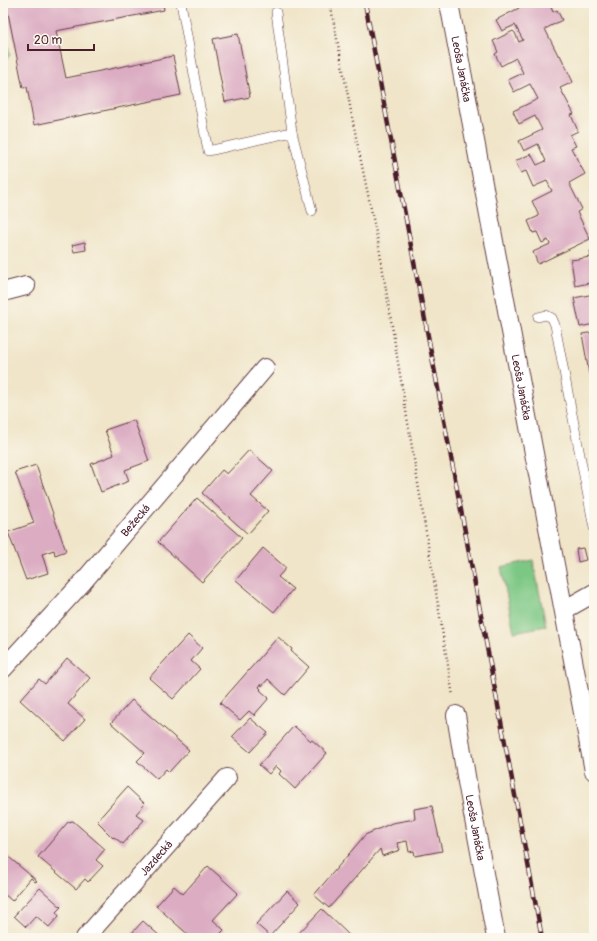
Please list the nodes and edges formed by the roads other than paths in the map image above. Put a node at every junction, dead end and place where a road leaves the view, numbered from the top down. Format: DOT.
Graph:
graph roads {
  1 [pos="181,3"];
  2 [pos="449,3"];
  3 [pos="276,12"];
  4 [pos="292,132"];
  5 [pos="312,212"];
  6 [pos="26,286"];
  7 [pos="3,292"];
  8 [pos="538,317"];
  9 [pos="264,368"];
  10 [pos="594,528"];
  11 [pos="594,593"];
  12 [pos="564,610"];
  13 [pos="3,669"];
  14 [pos="456,715"];
  15 [pos="594,771"];
  16 [pos="227,778"];
  17 [pos="85,938"];
  18 [pos="496,938"];
  1 -- 4 [label="lane"];
  2 -- 12 [label="street, Leoša Janáčka"];
  3 -- 4 [label="lane"];
  4 -- 5 [label="lane"];
  6 -- 7 [label="street"];
  8 -- 10 [label="lane"];
  9 -- 13 [label="street, Bežecká"];
  11 -- 12 [label="street"];
  12 -- 15 [label="street, Leoša Janáčka"];
  14 -- 18 [label="street, Leoša Janáčka"];
  16 -- 17 [label="street, Jazdecká"];
}
